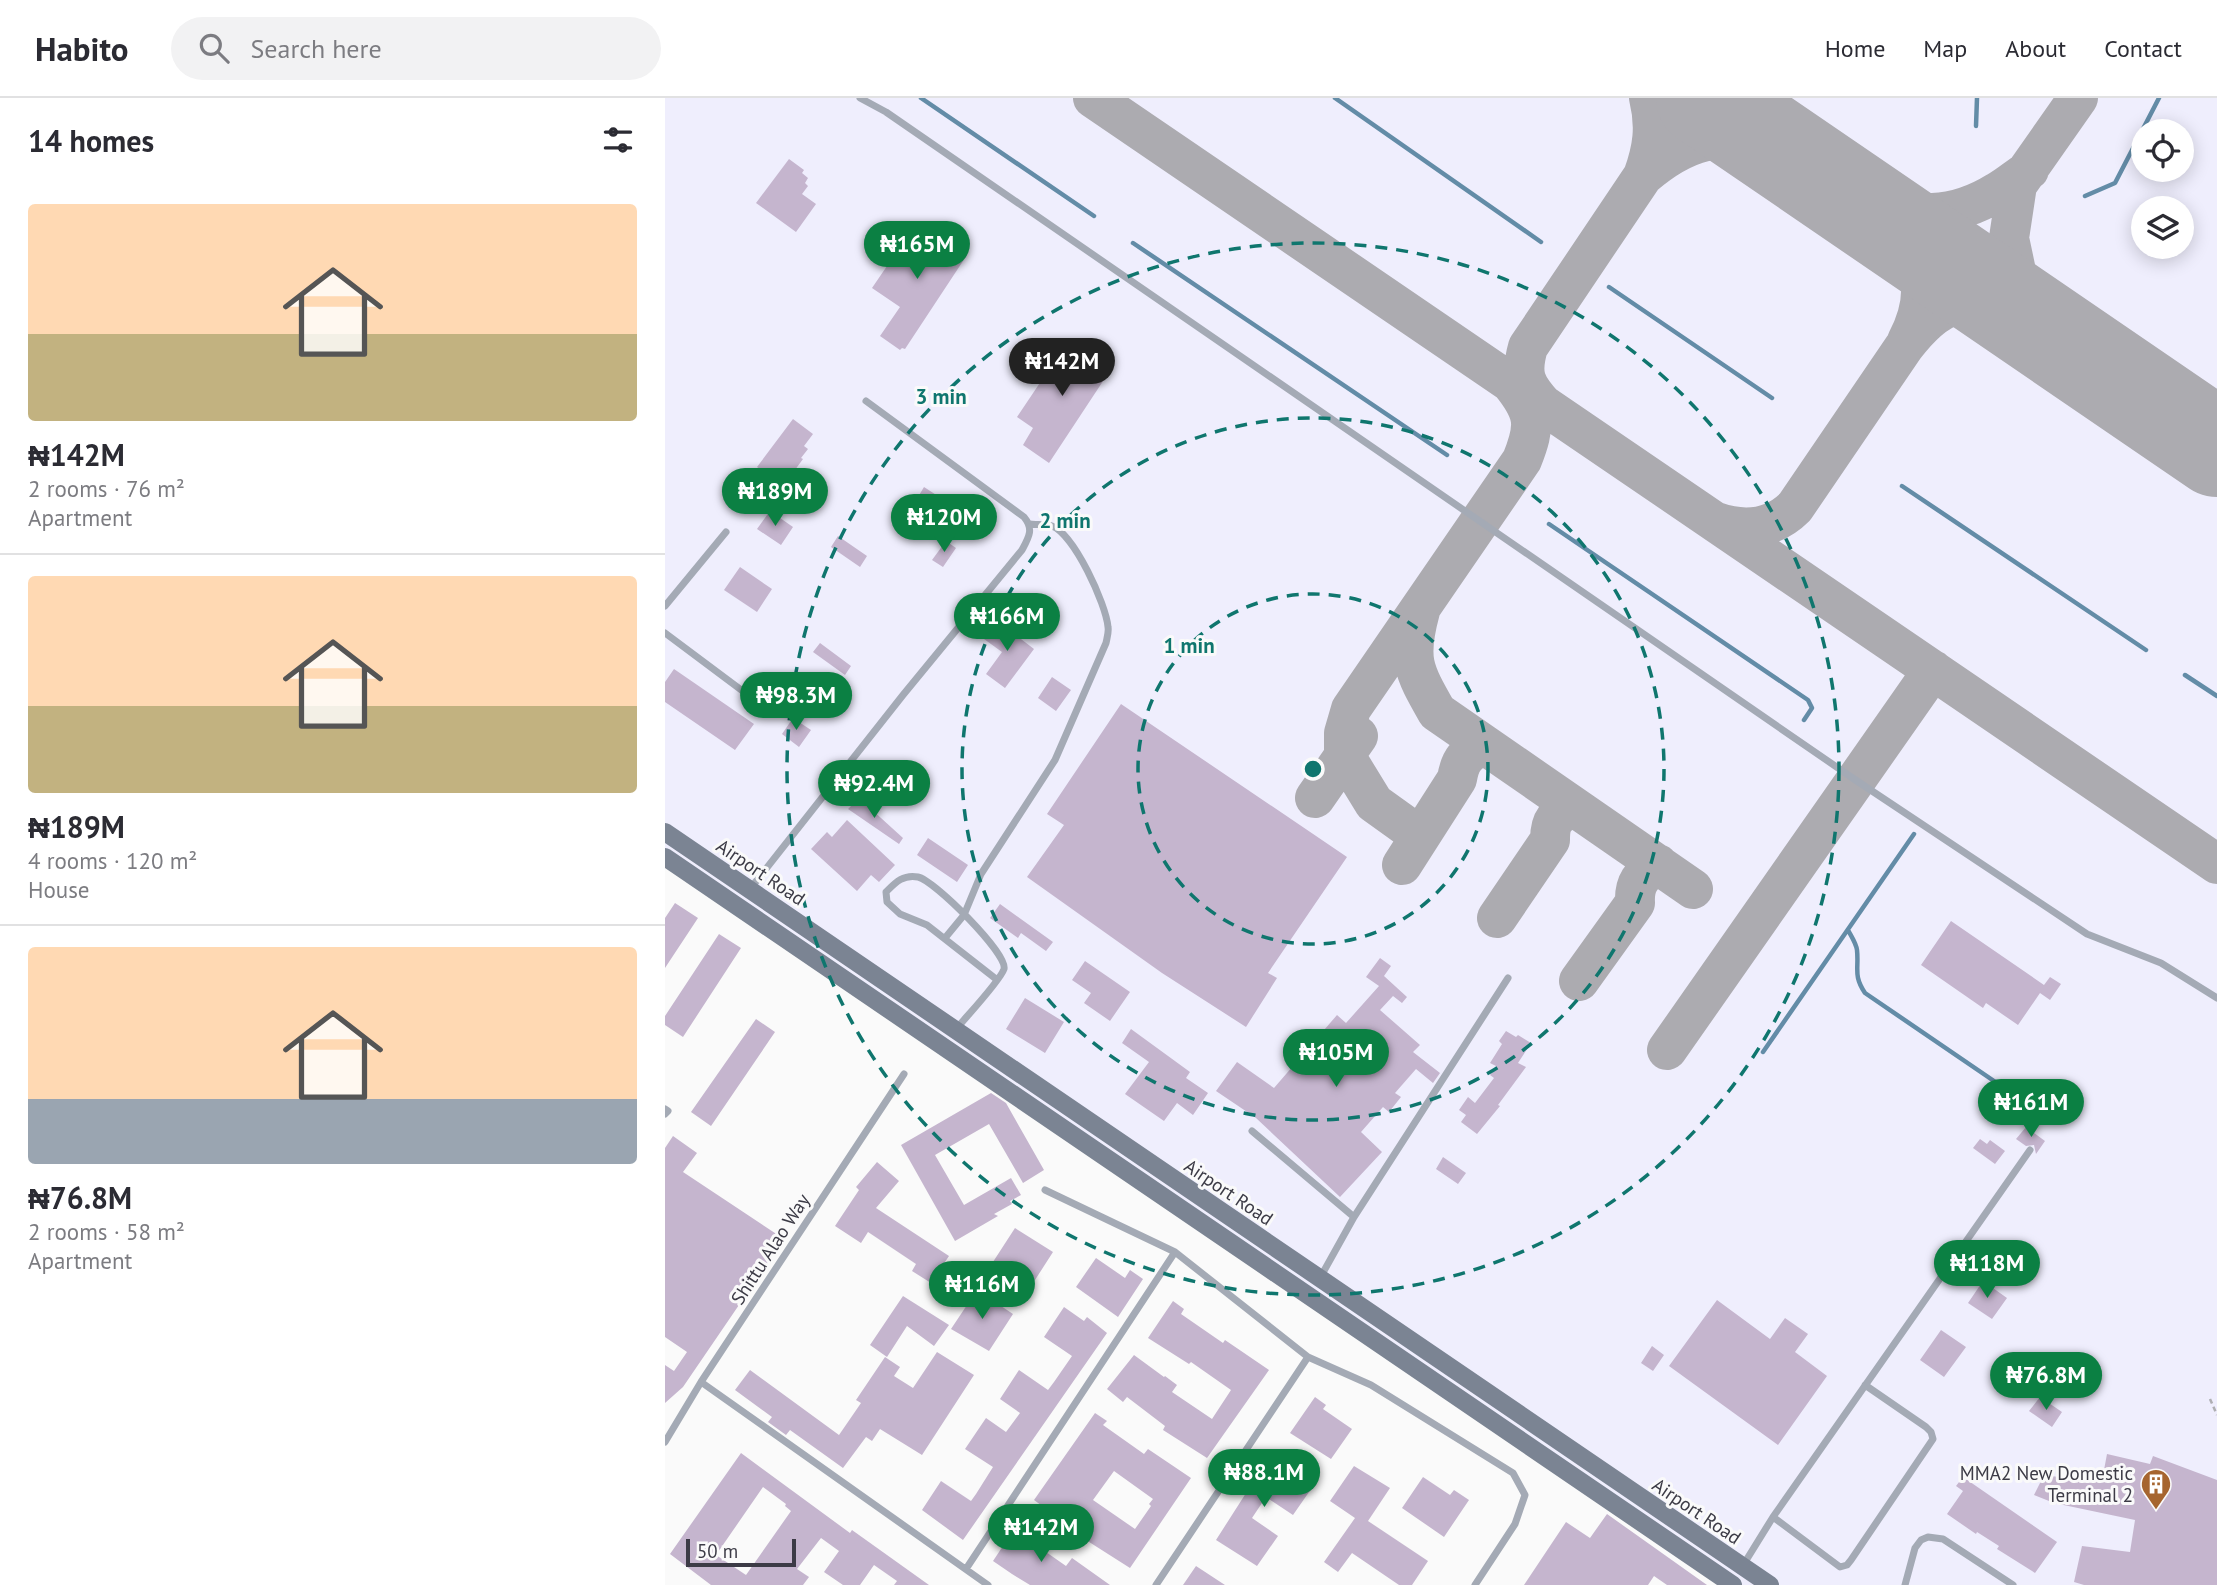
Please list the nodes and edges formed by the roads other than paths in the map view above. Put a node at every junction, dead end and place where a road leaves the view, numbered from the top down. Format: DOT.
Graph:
graph roads {
  1 [pos="860,98"];
  2 [pos="866,401"];
  3 [pos="1030,524"];
  4 [pos="726,532"];
  5 [pos="665,606"];
  6 [pos="665,633"];
  7 [pos="752,698"];
  8 [pos="665,832"];
  9 [pos="665,857"];
  10 [pos="750,890"];
  11 [pos="964,915"];
  12 [pos="944,939"];
  13 [pos="1508,978"];
  14 [pos="996,979"];
  15 [pos="2217,998"];
  16 [pos="955,1030"];
  17 [pos="904,1074"];
  18 [pos="1252,1131"];
  19 [pos="2029,1150"];
  20 [pos="1045,1190"];
  21 [pos="1354,1217"];
  22 [pos="1175,1252"];
  23 [pos="1319,1279"];
  24 [pos="1308,1357"];
  25 [pos="701,1382"];
  26 [pos="1865,1385"];
  27 [pos="665,1442"];
  28 [pos="1773,1517"];
  29 [pos="1742,1567"];
  30 [pos="966,1569"];
  31 [pos="988,1585"];
  32 [pos="1156,1585"];
  33 [pos="1475,1585"];
  34 [pos="1733,1585"];
  35 [pos="1770,1585"];
  36 [pos="1905,1585"];
  37 [pos="2013,1585"];
  1 -- 15 [label="lane"];
  2 -- 3 [label="lane"];
  3 -- 10 [label="lane"];
  3 -- 11 [label="lane"];
  4 -- 5 [label="lane"];
  6 -- 7 [label="lane"];
  8 -- 10 [label="main road, Airport Road"];
  9 -- 34 [label="main road"];
  10 -- 16 [label="main road, Airport Road"];
  11 -- 12 [label="lane"];
  11 -- 12 [label="lane"];
  11 -- 14 [label="lane"];
  12 -- 14 [label="lane"];
  13 -- 21 [label="lane"];
  14 -- 16 [label="lane"];
  16 -- 23 [label="main road, Airport Road"];
  17 -- 25 [label="lane, Shittu Alao Way"];
  18 -- 21 [label="lane"];
  19 -- 26 [label="lane"];
  20 -- 22 [label="lane"];
  21 -- 23 [label="lane"];
  22 -- 24 [label="lane"];
  22 -- 30 [label="lane"];
  23 -- 29 [label="main road, Airport Road"];
  24 -- 32 [label="lane"];
  24 -- 33 [label="lane"];
  25 -- 27 [label="lane, Shittu Alao Way"];
  25 -- 30 [label="lane"];
  26 -- 28 [label="lane"];
  26 -- 28 [label="lane"];
  28 -- 29 [label="lane"];
  29 -- 35 [label="main road, Airport Road"];
  30 -- 31 [label="lane"];
  36 -- 37 [label="lane"];
}
